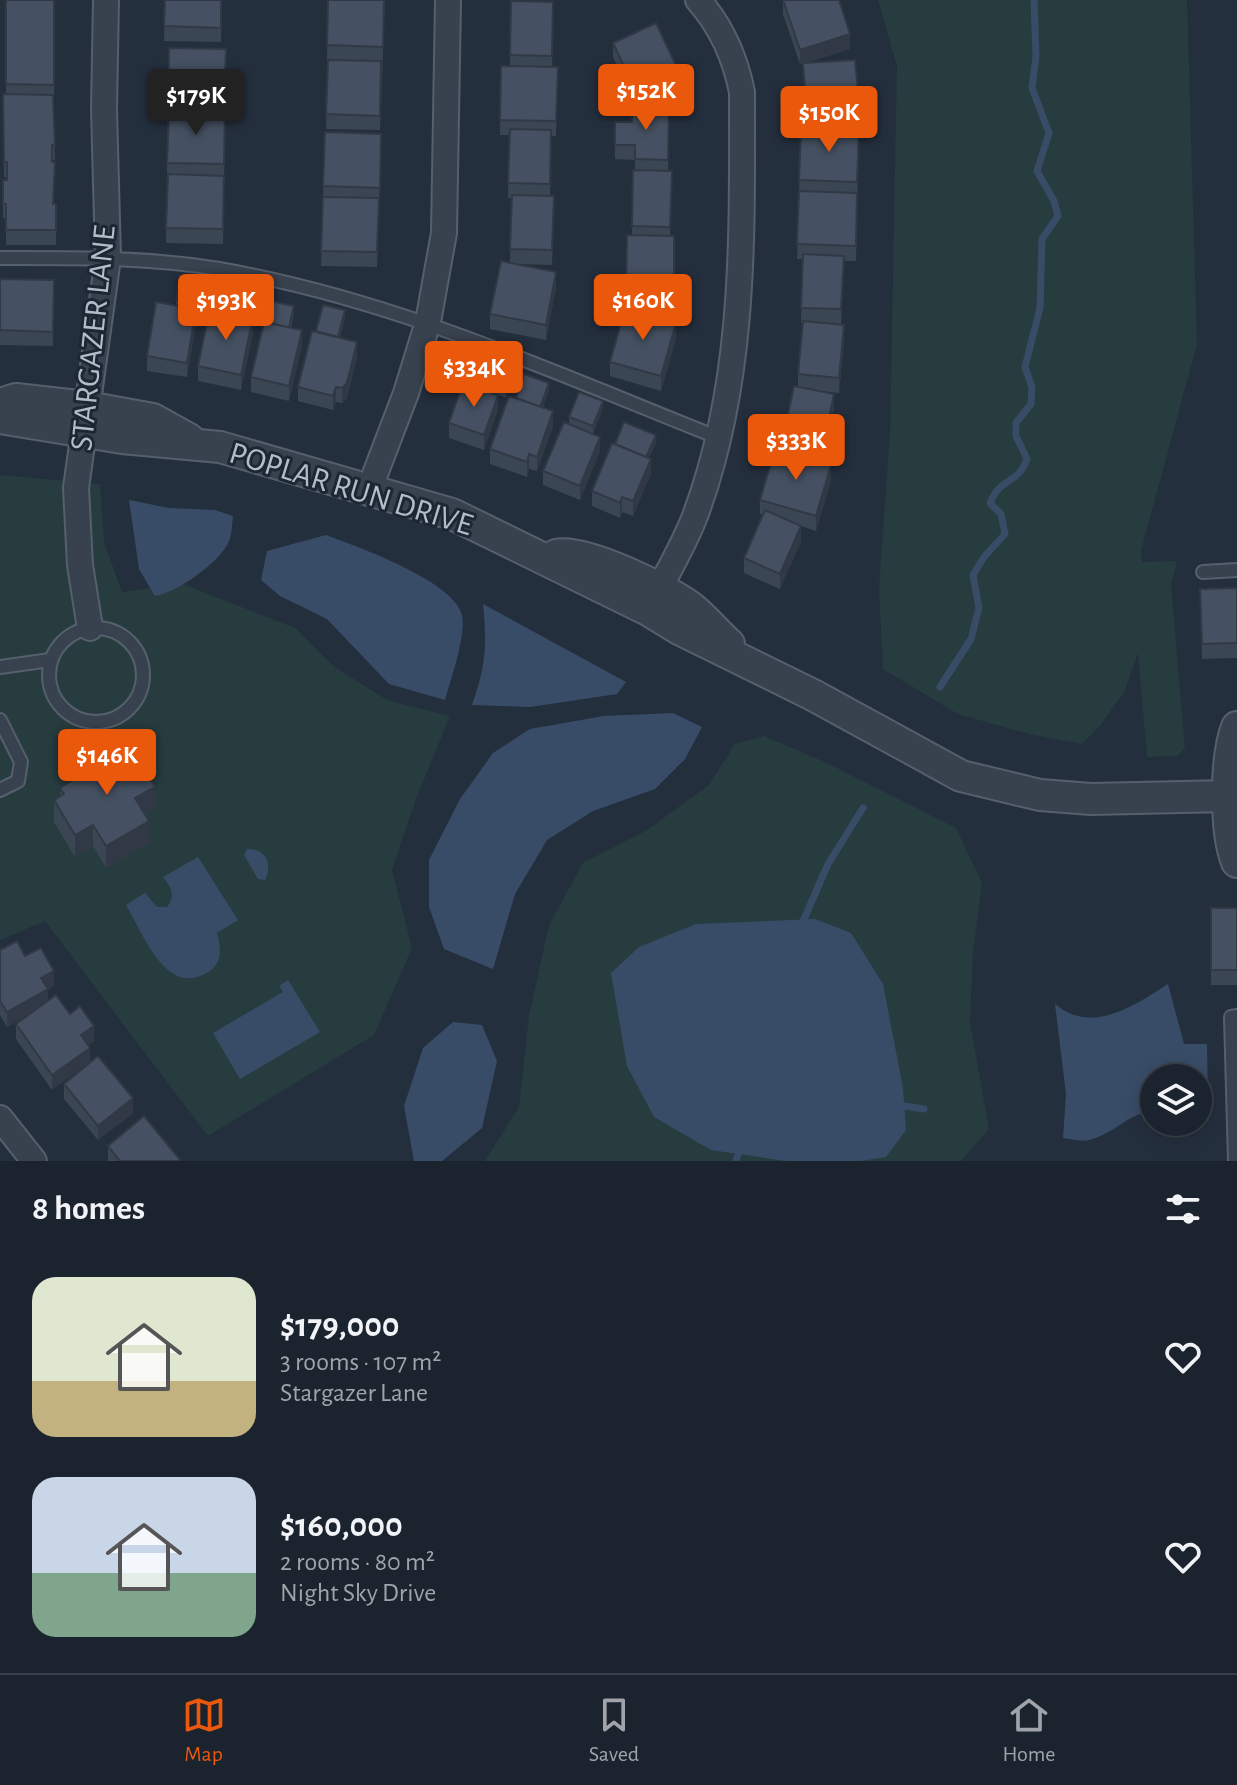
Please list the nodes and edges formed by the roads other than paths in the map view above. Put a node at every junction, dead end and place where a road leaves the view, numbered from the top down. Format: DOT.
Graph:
graph roads {
  1 [pos="106,0"];
  2 [pos="448,0"];
  3 [pos="698,0"];
  4 [pos="0,258"];
  5 [pos="108,258"];
  6 [pos="428,322"];
  7 [pos="0,404"];
  8 [pos="0,418"];
  9 [pos="85,419"];
  10 [pos="719,438"];
  11 [pos="369,490"];
  12 [pos="1237,570"];
  13 [pos="1203,572"];
  14 [pos="653,599"];
  15 [pos="90,628"];
  16 [pos="50,660"];
  17 [pos="0,667"];
  18 [pos="0,720"];
  19 [pos="1237,727"];
  20 [pos="0,790"];
  21 [pos="1228,796"];
  22 [pos="1237,862"];
  23 [pos="1237,1016"];
  24 [pos="0,1118"];
  25 [pos="34,1161"];
  26 [pos="1235,1161"];
  1 -- 5 [label="street, STARGAZER LANE"];
  2 -- 6 [label="street"];
  3 -- 10 [label="street"];
  4 -- 5 [label="lane"];
  5 -- 6 [label="lane"];
  5 -- 9 [label="street, STARGAZER LANE"];
  6 -- 10 [label="lane"];
  6 -- 11 [label="street"];
  7 -- 9 [label="street, POPLAR RUN DRIVE"];
  8 -- 9 [label="street, POPLAR RUN DRIVE"];
  9 -- 11 [label="street, POPLAR RUN DRIVE"];
  9 -- 15 [label="street, STARGAZER LANE"];
  10 -- 14 [label="street"];
  11 -- 14 [label="street, POPLAR RUN DRIVE"];
  12 -- 13 [label="lane"];
  14 -- 21 [label="street, POPLAR RUN DRIVE"];
  15 -- 16 [label="lane"];
  15 -- 16 [label="lane"];
  16 -- 17 [label="lane"];
  18 -- 20 [label="lane"];
  19 -- 21 [label="street"];
  21 -- 22 [label="street"];
  23 -- 26 [label="lane"];
  24 -- 25 [label="street"];
}
